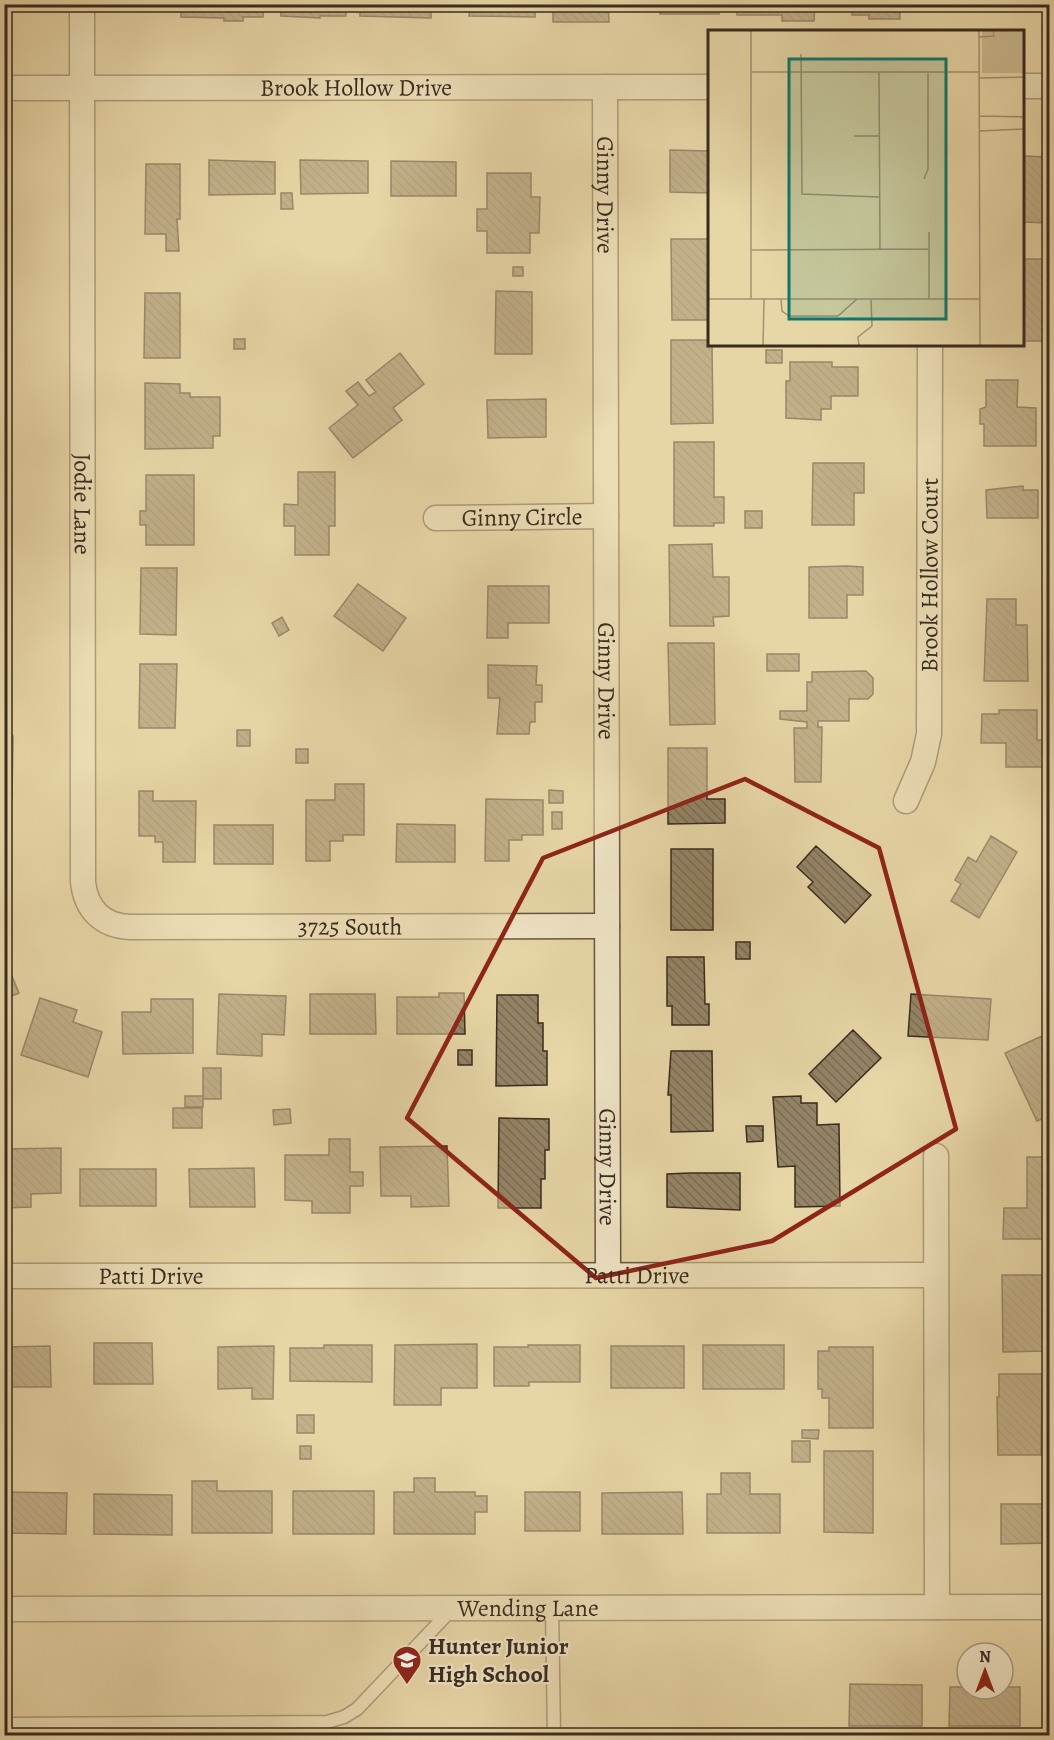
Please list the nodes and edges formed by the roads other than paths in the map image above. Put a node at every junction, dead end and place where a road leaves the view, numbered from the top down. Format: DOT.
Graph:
graph roads {
  1 [pos="82,4"];
  2 [pos="1024,86"];
  3 [pos="1050,86"];
  4 [pos="605,87"];
  5 [pos="708,87"];
  6 [pos="4,88"];
  7 [pos="82,88"];
  8 [pos="930,346"];
  9 [pos="606,516"];
  10 [pos="436,518"];
  11 [pos="906,801"];
  12 [pos="96,914"];
  13 [pos="607,926"];
  14 [pos="936,1156"];
  15 [pos="608,1275"];
  16 [pos="936,1275"];
  17 [pos="4,1276"];
  18 [pos="937,1607"];
  19 [pos="1050,1607"];
  20 [pos="453,1608"];
  21 [pos="552,1608"];
  22 [pos="4,1609"];
  23 [pos="4,1724"];
  24 [pos="554,1736"];
  1 -- 7 [label="street, Jodie Lane"];
  2 -- 3 [label="street"];
  4 -- 5 [label="street, Brook Hollow Drive"];
  4 -- 7 [label="street, Brook Hollow Drive"];
  4 -- 9 [label="street, Ginny Drive"];
  6 -- 7 [label="street, Brook Hollow Drive"];
  7 -- 12 [label="street, Jodie Lane"];
  8 -- 11 [label="street, Brook Hollow Court"];
  9 -- 10 [label="street, Ginny Circle"];
  9 -- 13 [label="street, Ginny Drive"];
  12 -- 13 [label="street, 3725 South"];
  13 -- 15 [label="street, Ginny Drive"];
  14 -- 16 [label="street"];
  15 -- 16 [label="street, Patti Drive"];
  15 -- 17 [label="street, Patti Drive"];
  16 -- 18 [label="street"];
  18 -- 19 [label="street, Wending Lane"];
  18 -- 21 [label="street, Wending Lane"];
  20 -- 21 [label="street, Wending Lane"];
  20 -- 22 [label="street, Wending Lane"];
  20 -- 23 [label="lane"];
  21 -- 24 [label="lane"];
}
